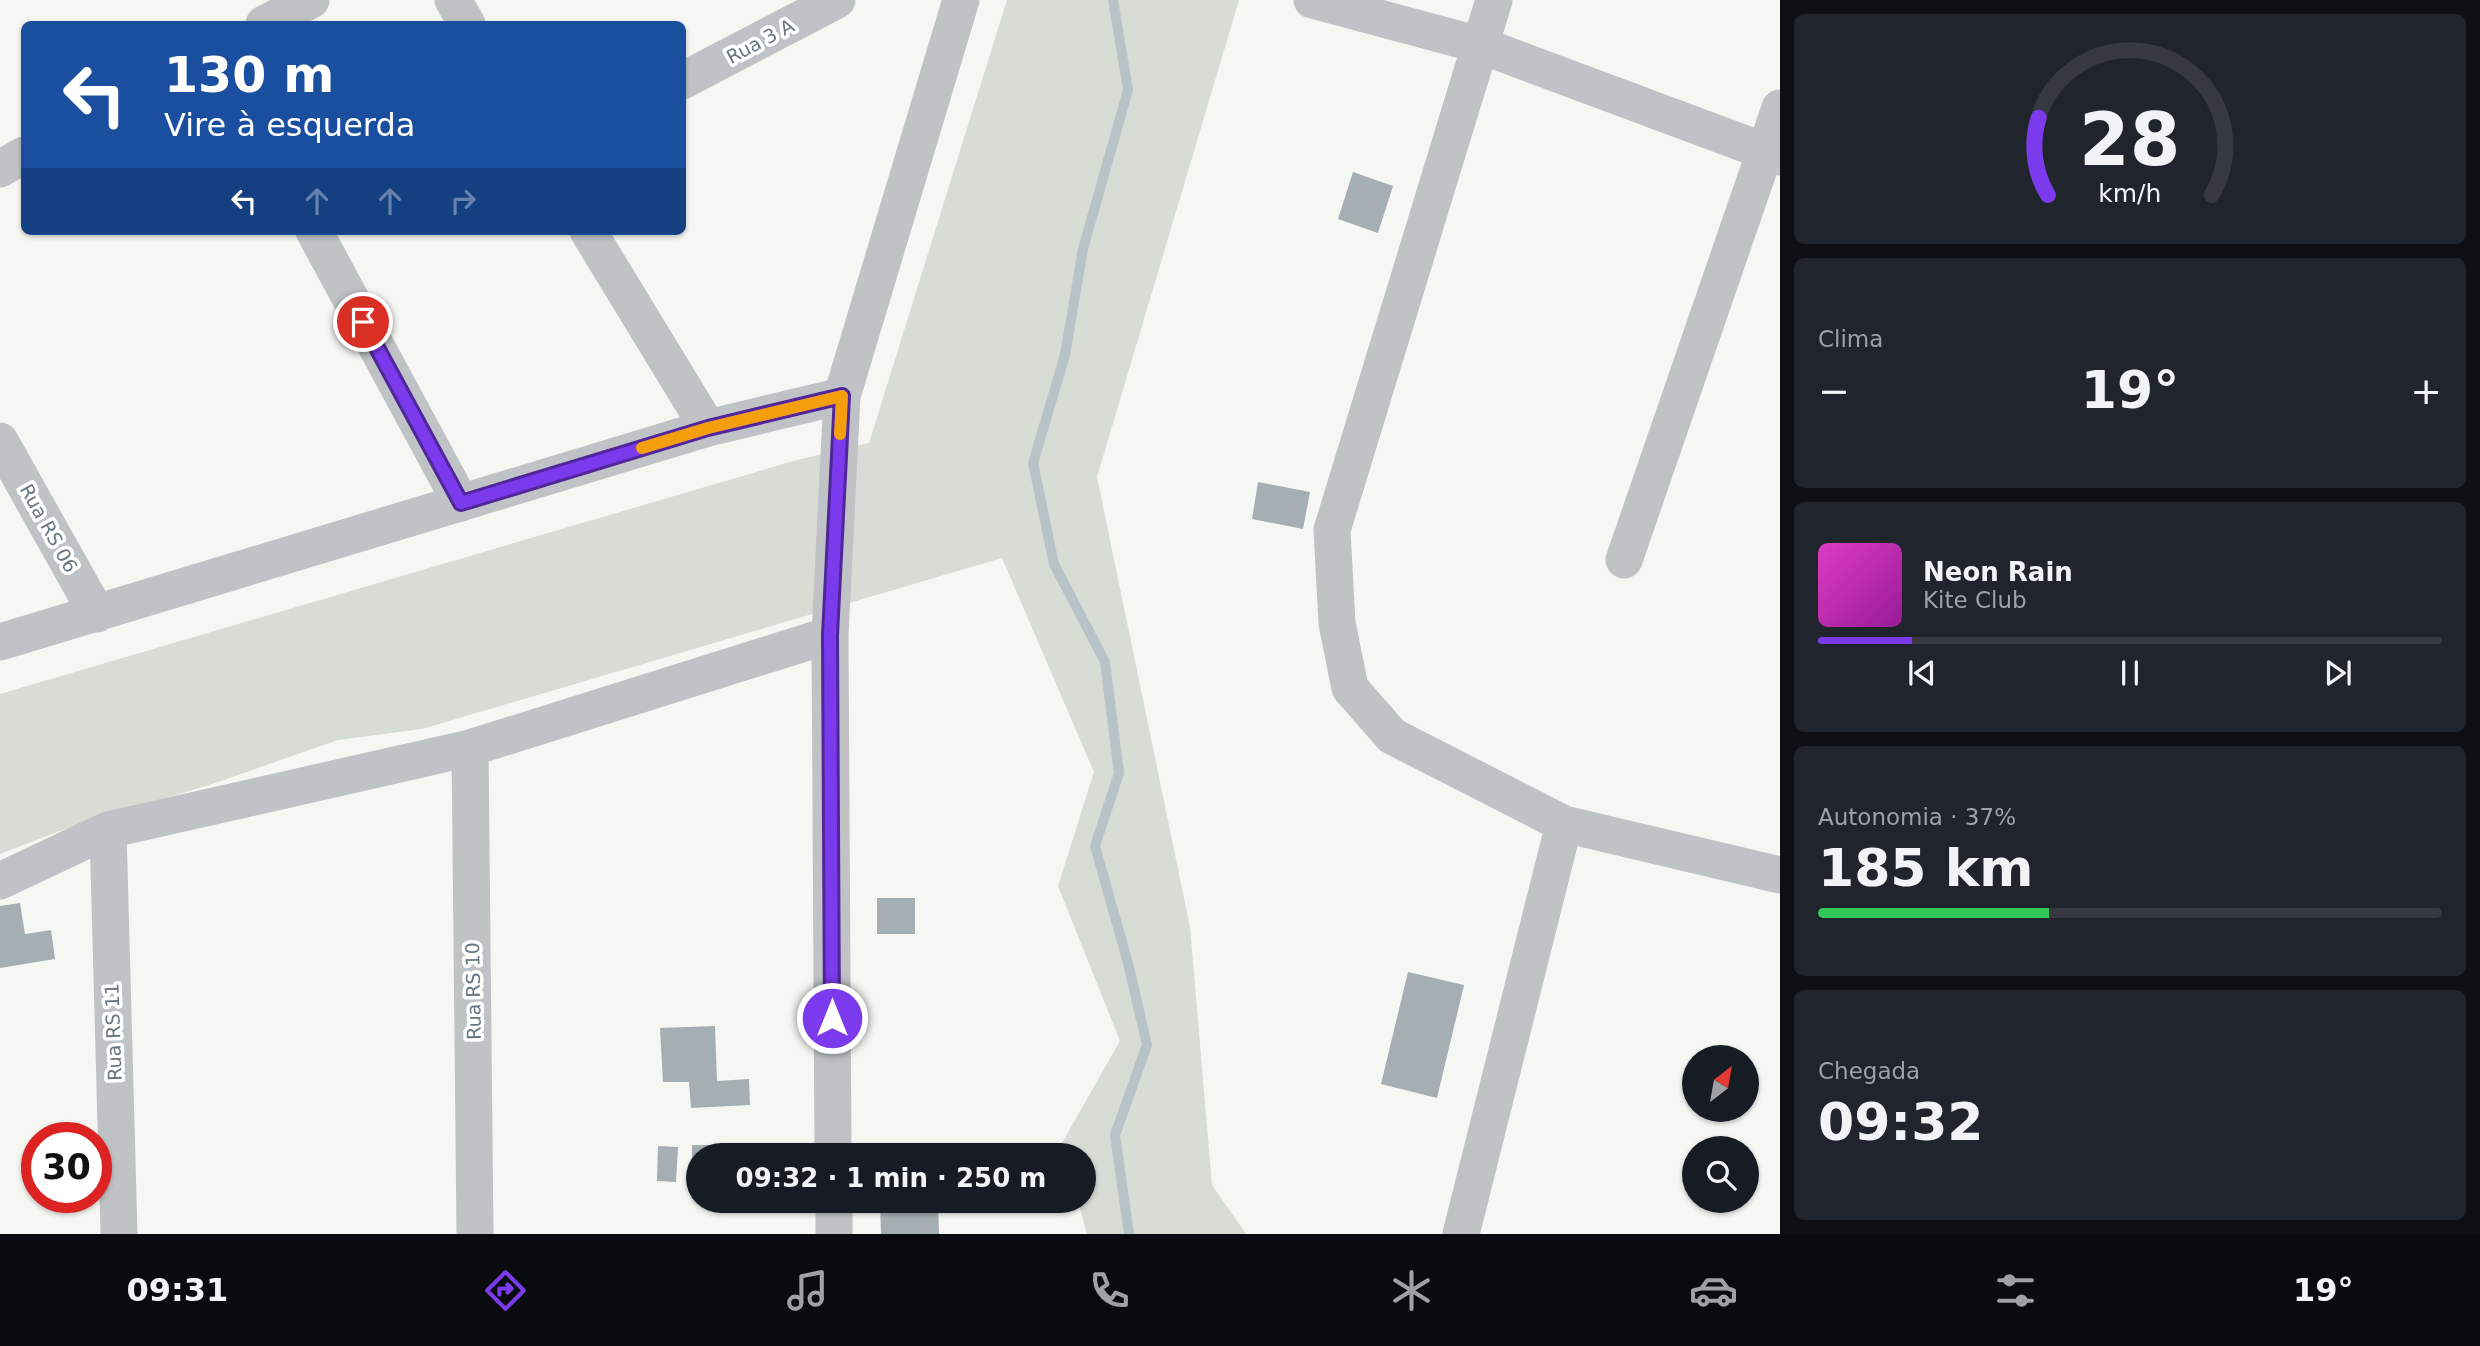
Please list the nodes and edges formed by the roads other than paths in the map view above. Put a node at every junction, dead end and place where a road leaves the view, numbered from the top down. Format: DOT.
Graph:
graph roads {
  1 [pos="311,0"];
  2 [pos="453,0"];
  3 [pos="837,0"];
  4 [pos="961,0"];
  5 [pos="1312,0"];
  6 [pos="1494,0"];
  7 [pos="270,21"];
  8 [pos="465,21"];
  9 [pos="1480,45"];
  10 [pos="686,79"];
  11 [pos="1780,108"];
  12 [pos="1773,155"];
  13 [pos="21,157"];
  14 [pos="0,169"];
  15 [pos="316,235"];
  16 [pos="590,235"];
  17 [pos="842,396"];
  18 [pos="708,428"];
  19 [pos="0,441"];
  20 [pos="461,503"];
  21 [pos="1624,560"];
  22 [pos="97,614"];
  23 [pos="830,635"];
  24 [pos="0,642"];
  25 [pos="470,748"];
  26 [pos="1564,824"];
  27 [pos="108,830"];
  28 [pos="1780,875"];
  29 [pos="0,881"];
  30 [pos="833,1143"];
  31 [pos="834,1213"];
  32 [pos="118,1234"];
  33 [pos="475,1234"];
  34 [pos="834,1234"];
  35 [pos="1461,1234"];
  1 -- 7 [label="street"];
  2 -- 8 [label="street"];
  3 -- 10 [label="street, Rua 3 A"];
  4 -- 17 [label="street"];
  5 -- 9 [label="street"];
  6 -- 9 [label="street"];
  9 -- 12 [label="street"];
  9 -- 26 [label="street"];
  11 -- 12 [label="street"];
  12 -- 21 [label="street"];
  13 -- 14 [label="street"];
  15 -- 20 [label="street"];
  16 -- 18 [label="street"];
  17 -- 18 [label="street"];
  17 -- 23 [label="street"];
  18 -- 20 [label="street"];
  19 -- 22 [label="street, Rua RS 06"];
  20 -- 22 [label="street"];
  22 -- 24 [label="street"];
  23 -- 25 [label="street"];
  23 -- 30 [label="street"];
  25 -- 27 [label="street"];
  25 -- 33 [label="street, Rua RS 10"];
  26 -- 28 [label="street"];
  26 -- 35 [label="street"];
  27 -- 29 [label="street"];
  27 -- 32 [label="street, Rua RS 11"];
  31 -- 34 [label="street"];
}
